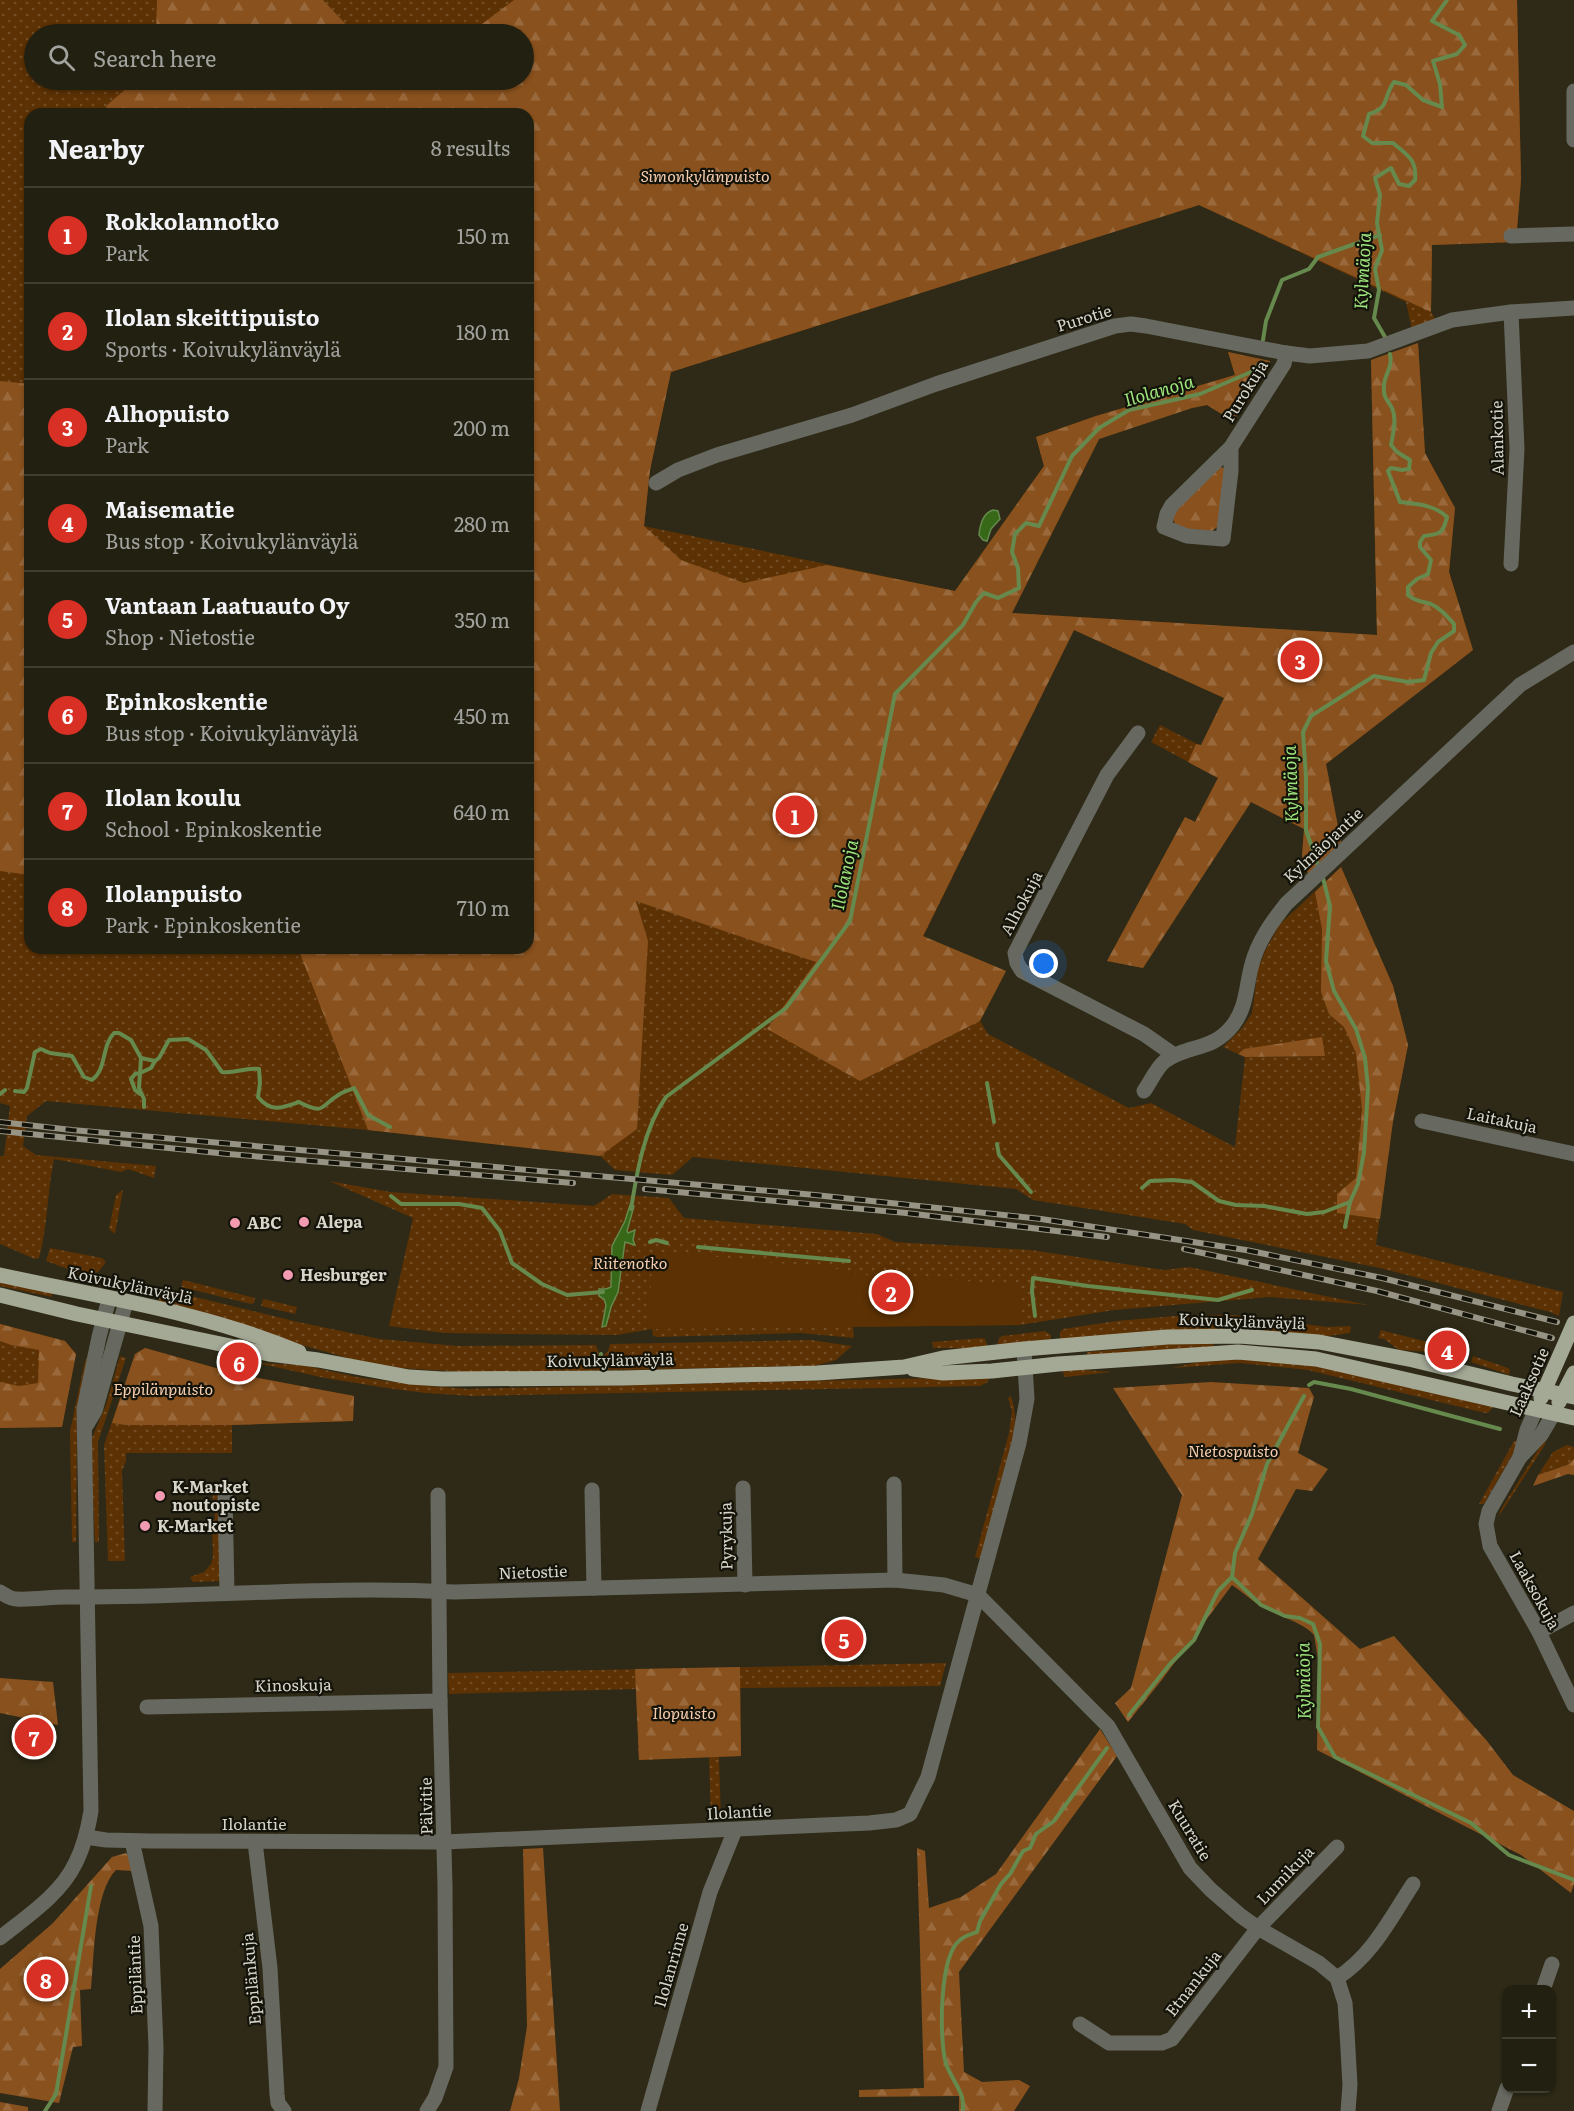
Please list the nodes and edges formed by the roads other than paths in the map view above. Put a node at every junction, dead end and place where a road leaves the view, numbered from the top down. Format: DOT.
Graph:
graph roads {
  1 [pos="1574,91"];
  2 [pos="1574,140"];
  3 [pos="1574,234"];
  4 [pos="1511,236"];
  5 [pos="1574,309"];
  6 [pos="1511,312"];
  7 [pos="1286,353"];
  8 [pos="1231,447"];
  9 [pos="656,483"];
  10 [pos="1511,564"];
  11 [pos="1574,652"];
  12 [pos="1138,733"];
  13 [pos="1174,1055"];
  14 [pos="1144,1090"];
  15 [pos="1422,1121"];
  16 [pos="1574,1154"];
  17 [pos="0,1275"];
  18 [pos="0,1295"];
  19 [pos="110,1299"];
  20 [pos="126,1302"];
  21 [pos="104,1319"];
  22 [pos="120,1322"];
  23 [pos="1574,1323"];
  24 [pos="1024,1349"];
  25 [pos="318,1359"];
  26 [pos="904,1367"];
  27 [pos="1025,1369"];
  28 [pos="1574,1373"];
  29 [pos="1544,1391"];
  30 [pos="1568,1396"];
  31 [pos="1536,1409"];
  32 [pos="1554,1413"];
  33 [pos="1574,1418"];
  34 [pos="86,1426"];
  35 [pos="1520,1457"];
  36 [pos="894,1484"];
  37 [pos="743,1488"];
  38 [pos="592,1490"];
  39 [pos="225,1495"];
  40 [pos="438,1495"];
  41 [pos="1486,1524"];
  42 [pos="895,1580"];
  43 [pos="745,1585"];
  44 [pos="594,1588"];
  45 [pos="438,1591"];
  46 [pos="0,1592"];
  47 [pos="227,1593"];
  48 [pos="978,1595"];
  49 [pos="87,1598"];
  50 [pos="1574,1613"];
  51 [pos="1539,1632"];
  52 [pos="440,1701"];
  53 [pos="1574,1705"];
  54 [pos="147,1707"];
  55 [pos="735,1830"];
  56 [pos="86,1837"];
  57 [pos="132,1841"];
  58 [pos="255,1842"];
  59 [pos="444,1842"];
  60 [pos="1337,1847"];
  61 [pos="1413,1884"];
  62 [pos="1258,1928"];
  63 [pos="0,1938"];
  64 [pos="1552,1964"];
  65 [pos="1337,1978"];
  66 [pos="1544,1985"];
  67 [pos="1080,2024"];
  68 [pos="1505,2093"];
  69 [pos="155,2111"];
  70 [pos="285,2111"];
  71 [pos="427,2111"];
  72 [pos="648,2111"];
  73 [pos="1348,2111"];
  74 [pos="1498,2111"];
  1 -- 2 [label="street"];
  3 -- 4 [label="street"];
  5 -- 6 [label="street, Purotie"];
  6 -- 7 [label="street, Purotie"];
  6 -- 10 [label="street, Alankotie"];
  7 -- 8 [label="street, Purokuja"];
  7 -- 9 [label="street, Purotie"];
  8 -- 8 [label="street, Purokuja"];
  11 -- 13 [label="street, Kylmäojantie"];
  12 -- 13 [label="street, Alhokuja"];
  13 -- 14 [label="street"];
  15 -- 16 [label="street, Laitakuja"];
  17 -- 19 [label="main road, Koivukylänväylä"];
  18 -- 21 [label="main road, Koivukylänväylä"];
  19 -- 20 [label="main road, Koivukylänväylä"];
  19 -- 21 [label="street"];
  20 -- 22 [label="street"];
  20 -- 25 [label="main road, Koivukylänväylä"];
  21 -- 22 [label="main road, Koivukylänväylä"];
  21 -- 34 [label="street"];
  22 -- 25 [label="main road, Koivukylänväylä"];
  22 -- 34 [label="street"];
  23 -- 29 [label="main road, Laaksotie"];
  24 -- 26 [label="main road, Koivukylänväylä"];
  24 -- 27 [label="street, Ilolantie"];
  24 -- 29 [label="main road, Koivukylänväylä"];
  25 -- 26 [label="main road, Koivukylänväylä"];
  26 -- 27 [label="main road, Koivukylänväylä"];
  27 -- 31 [label="main road, Koivukylänväylä"];
  27 -- 48 [label="street, Ilolantie"];
  28 -- 30 [label="main road, Laaksotie"];
  29 -- 30 [label="main road, Koivukylänväylä"];
  29 -- 31 [label="main road, Laaksotie"];
  30 -- 32 [label="main road, Laaksotie"];
  31 -- 32 [label="main road, Koivukylänväylä"];
  31 -- 35 [label="street, Laaksotie"];
  32 -- 33 [label="main road, Koivukylänväylä"];
  32 -- 35 [label="street, Laaksotie"];
  34 -- 49 [label="street"];
  35 -- 41 [label="street, Laaksotie"];
  36 -- 42 [label="street"];
  37 -- 43 [label="street, Pyrykuja"];
  38 -- 44 [label="street"];
  39 -- 47 [label="street"];
  40 -- 45 [label="street, Pälvitie"];
  41 -- 51 [label="street, Laaksokuja"];
  42 -- 43 [label="street, Nietostie"];
  42 -- 48 [label="street, Nietostie"];
  43 -- 44 [label="street, Nietostie"];
  44 -- 45 [label="street, Nietostie"];
  45 -- 47 [label="street, Nietostie"];
  45 -- 52 [label="street, Pälvitie"];
  46 -- 49 [label="street, Nietostie"];
  47 -- 49 [label="street, Nietostie"];
  48 -- 55 [label="street, Ilolantie"];
  48 -- 62 [label="street, Kuuratie"];
  49 -- 56 [label="street"];
  50 -- 51 [label="street"];
  51 -- 53 [label="street, Laaksokuja"];
  52 -- 54 [label="street, Kinoskuja"];
  52 -- 59 [label="street, Pälvitie"];
  55 -- 59 [label="street, Ilolantie"];
  55 -- 72 [label="street, Ilolanrinne"];
  56 -- 57 [label="street, Ilolantie"];
  56 -- 63 [label="street"];
  57 -- 58 [label="street, Ilolantie"];
  57 -- 69 [label="street, Eppiläntie"];
  58 -- 59 [label="street, Ilolantie"];
  58 -- 70 [label="street, Eppilänkuja"];
  59 -- 71 [label="street, Pälvitie"];
  60 -- 62 [label="street, Lumikuja"];
  61 -- 65 [label="street"];
  62 -- 65 [label="street, Kuuratie"];
  62 -- 67 [label="street, Etnankuja"];
  64 -- 66 [label="street"];
  65 -- 73 [label="street"];
  68 -- 74 [label="street"];
}
